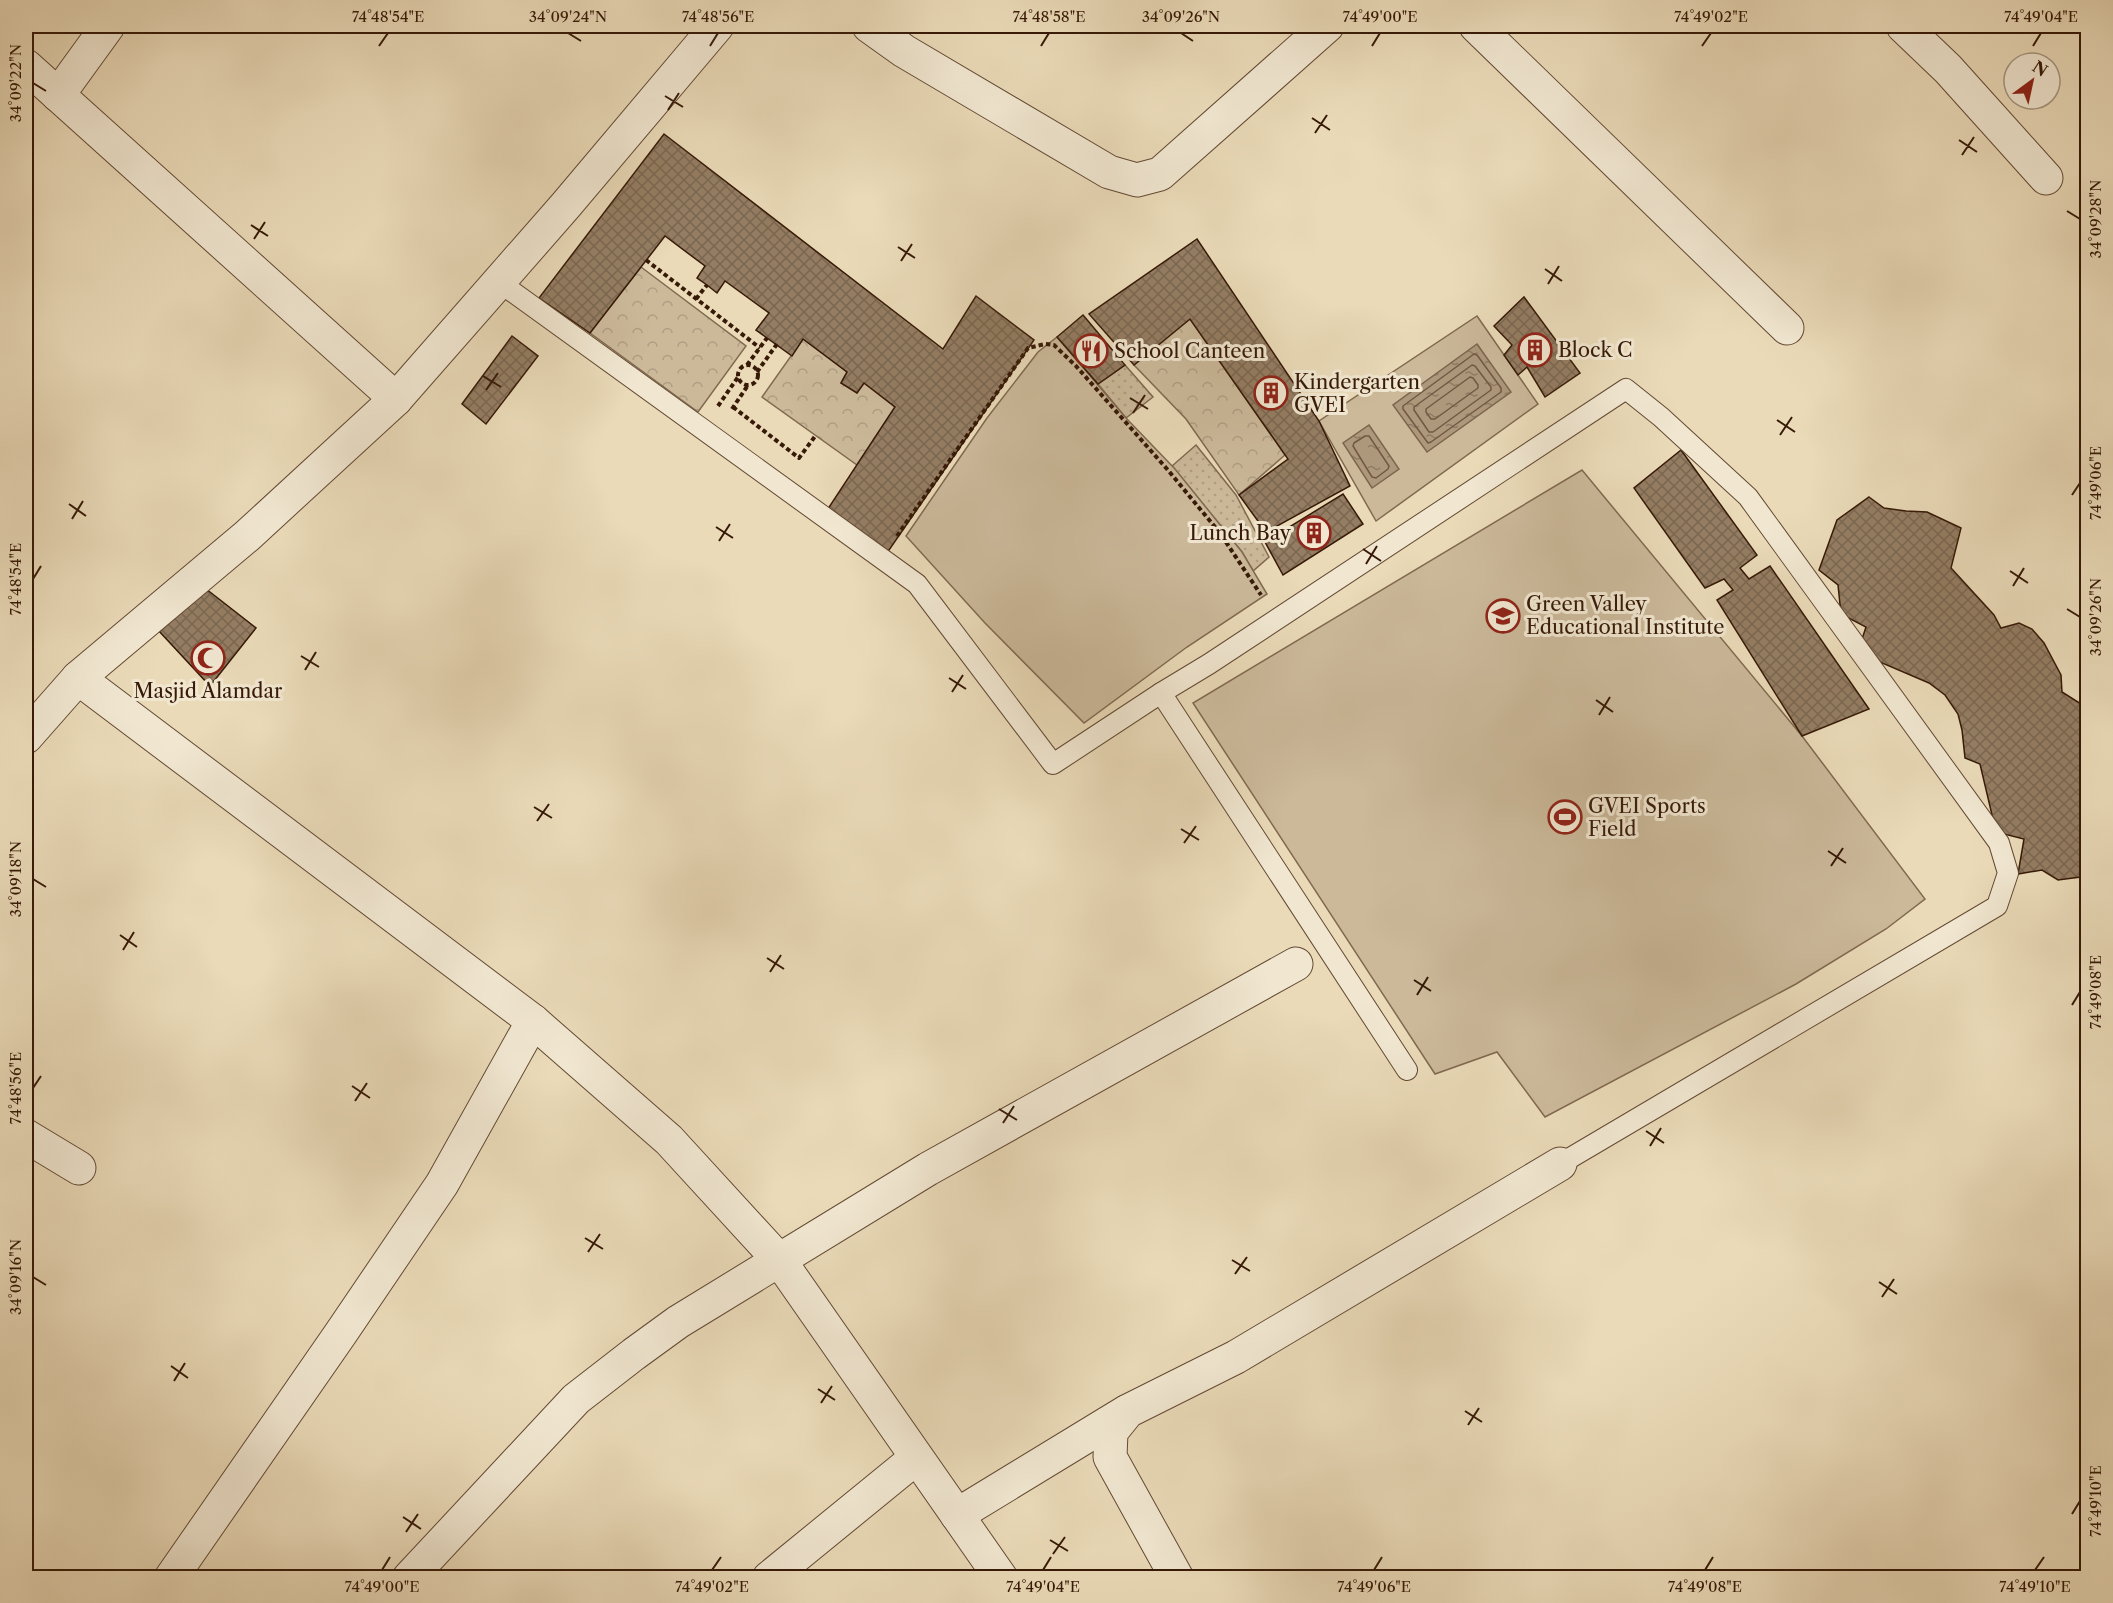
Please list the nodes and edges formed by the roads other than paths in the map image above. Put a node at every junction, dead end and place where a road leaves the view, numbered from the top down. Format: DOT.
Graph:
graph roads {
  1 [pos="108,26"];
  2 [pos="717,26"];
  3 [pos="869,26"];
  4 [pos="1327,26"];
  5 [pos="1476,26"];
  6 [pos="1903,26"];
  7 [pos="26,66"];
  8 [pos="58,95"];
  9 [pos="2046,178"];
  10 [pos="499,282"];
  11 [pos="1787,328"];
  12 [pos="396,399"];
  13 [pos="78,678"];
  14 [pos="1161,693"];
  15 [pos="26,737"];
  16 [pos="1296,964"];
  17 [pos="533,1021"];
  18 [pos="1407,1070"];
  19 [pos="26,1136"];
  20 [pos="1560,1164"];
  21 [pos="79,1168"];
  22 [pos="780,1261"];
  23 [pos="1128,1411"];
  24 [pos="916,1458"];
  25 [pos="957,1515"];
  26 [pos="171,1578"];
  27 [pos="409,1578"];
  28 [pos="769,1578"];
  29 [pos="1001,1578"];
  30 [pos="1177,1578"];
  1 -- 8 [label="street"];
  2 -- 10 [label="street"];
  3 -- 4 [label="street"];
  5 -- 11 [label="street"];
  6 -- 9 [label="street"];
  7 -- 8 [label="street"];
  8 -- 12 [label="street"];
  10 -- 12 [label="street"];
  10 -- 14 [label="lane"];
  12 -- 13 [label="street"];
  13 -- 15 [label="street"];
  13 -- 17 [label="street"];
  14 -- 18 [label="lane"];
  14 -- 20 [label="lane"];
  16 -- 22 [label="street"];
  17 -- 22 [label="street"];
  17 -- 26 [label="street"];
  19 -- 21 [label="street"];
  20 -- 23 [label="street"];
  22 -- 24 [label="street"];
  22 -- 27 [label="street"];
  23 -- 25 [label="street"];
  23 -- 30 [label="street"];
  24 -- 25 [label="street"];
  24 -- 28 [label="street"];
  25 -- 29 [label="street"];
}
